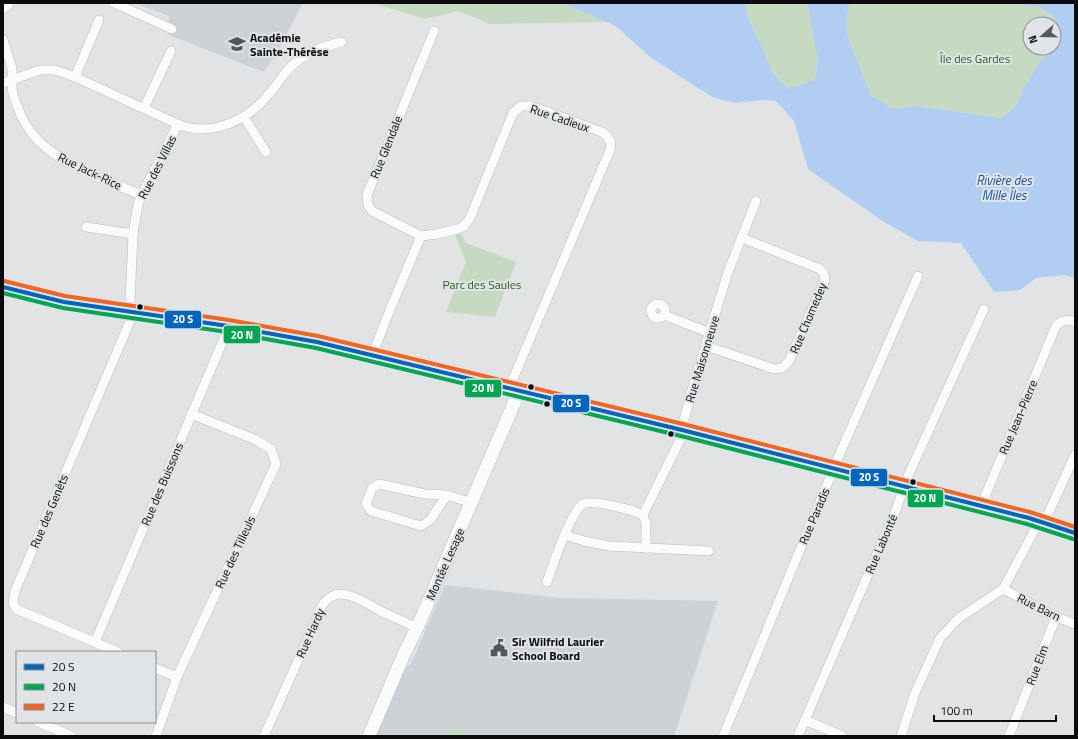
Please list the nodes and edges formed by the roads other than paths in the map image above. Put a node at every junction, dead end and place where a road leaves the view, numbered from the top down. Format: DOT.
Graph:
graph roads {
  1 [pos="114,3"];
  2 [pos="99,20"];
  3 [pos="172,29"];
  4 [pos="434,31"];
  5 [pos="3,40"];
  6 [pos="342,42"];
  7 [pos="171,52"];
  8 [pos="75,77"];
  9 [pos="8,82"];
  10 [pos="144,108"];
  11 [pos="244,117"];
  12 [pos="178,124"];
  13 [pos="266,152"];
  14 [pos="141,195"];
  15 [pos="756,201"];
  16 [pos="86,227"];
  17 [pos="133,234"];
  18 [pos="421,236"];
  19 [pos="742,238"];
  20 [pos="918,276"];
  21 [pos="3,280"];
  22 [pos="3,287"];
  23 [pos="17,291"];
  24 [pos="984,309"];
  25 [pos="130,312"];
  26 [pos="664,315"];
  27 [pos="1075,322"];
  28 [pos="228,326"];
  29 [pos="710,333"];
  30 [pos="706,346"];
  31 [pos="372,356"];
  32 [pos="514,390"];
  33 [pos="191,414"];
  34 [pos="682,430"];
  35 [pos="1075,455"];
  36 [pos="834,468"];
  37 [pos="904,486"];
  38 [pos="447,496"];
  39 [pos="472,503"];
  40 [pos="981,506"];
  41 [pos="643,515"];
  42 [pos="1041,522"];
  43 [pos="1075,533"];
  44 [pos="565,535"];
  45 [pos="646,548"];
  46 [pos="710,551"];
  47 [pos="547,582"];
  48 [pos="1003,589"];
  49 [pos="1056,617"];
  50 [pos="1075,624"];
  51 [pos="417,628"];
  52 [pos="95,642"];
  53 [pos="116,651"];
  54 [pos="156,668"];
  55 [pos="178,678"];
  56 [pos="3,707"];
  57 [pos="16,713"];
  58 [pos="805,720"];
  59 [pos="40,723"];
  60 [pos="49,727"];
  61 [pos="46,736"];
  62 [pos="71,736"];
  63 [pos="156,736"];
  64 [pos="264,736"];
  65 [pos="369,736"];
  66 [pos="723,736"];
  67 [pos="798,736"];
  68 [pos="842,736"];
  69 [pos="901,736"];
  70 [pos="1009,736"];
  1 -- 3 [label="street"];
  2 -- 8 [label="street"];
  4 -- 18 [label="street, Rue Glendale"];
  5 -- 9 [label="street"];
  6 -- 11 [label="street, Rue des Villas"];
  7 -- 10 [label="street"];
  8 -- 9 [label="street, Rue des Villas"];
  8 -- 10 [label="street, Rue des Villas"];
  9 -- 14 [label="street, Rue Jack-Rice"];
  10 -- 12 [label="street, Rue des Villas"];
  11 -- 12 [label="street, Rue des Villas"];
  11 -- 13 [label="street"];
  12 -- 14 [label="street, Rue des Villas"];
  14 -- 17 [label="street, Rue des Villas"];
  15 -- 19 [label="street, Rue Maisonneuve"];
  16 -- 17 [label="street"];
  17 -- 25 [label="street, Rue des Villas"];
  18 -- 31 [label="street"];
  18 -- 32 [label="street, Rue Cadieux"];
  19 -- 29 [label="street, Rue Maisonneuve"];
  19 -- 30 [label="street, Rue Chomedey"];
  20 -- 36 [label="street, Rue Paradis"];
  21 -- 23 [label="street"];
  22 -- 23 [label="main road"];
  23 -- 25 [label="main road"];
  24 -- 37 [label="street, Rue Labonté"];
  25 -- 28 [label="main road"];
  25 -- 52 [label="street, Rue des Genêts"];
  26 -- 29 [label="street"];
  27 -- 40 [label="street, Rue Jean-Pierre"];
  28 -- 31 [label="main road"];
  28 -- 33 [label="street, Rue des Buissons"];
  29 -- 30 [label="street, Rue Maisonneuve"];
  30 -- 34 [label="street, Rue Maisonneuve"];
  31 -- 32 [label="main road"];
  32 -- 34 [label="main road"];
  32 -- 39 [label="main road, Montée Lesage"];
  33 -- 52 [label="street, Rue des Buissons"];
  33 -- 55 [label="street, Rue des Tilleuls"];
  34 -- 36 [label="main road"];
  34 -- 41 [label="street, Rue Maisonneuve"];
  35 -- 42 [label="street"];
  36 -- 37 [label="main road"];
  36 -- 66 [label="street, Rue Paradis"];
  37 -- 40 [label="main road"];
  37 -- 58 [label="street, Rue Labonté"];
  38 -- 38 [label="street"];
  38 -- 39 [label="street"];
  39 -- 51 [label="main road, Montée Lesage"];
  40 -- 42 [label="main road"];
  41 -- 44 [label="street"];
  41 -- 45 [label="street"];
  42 -- 43 [label="main road"];
  42 -- 48 [label="street"];
  44 -- 45 [label="street"];
  44 -- 47 [label="street"];
  45 -- 46 [label="street"];
  48 -- 49 [label="street, Rue Barn"];
  48 -- 69 [label="street"];
  49 -- 50 [label="street, Rue Barn"];
  49 -- 70 [label="street, Rue Elm"];
  51 -- 64 [label="street, Rue Hardy"];
  51 -- 65 [label="main road, Montée Lesage"];
  52 -- 53 [label="street, Rue des Genêts"];
  54 -- 55 [label="street"];
  55 -- 63 [label="street, Rue des Tilleuls"];
  56 -- 57 [label="street"];
  58 -- 67 [label="street, Rue Labonté"];
  58 -- 68 [label="street"];
  59 -- 60 [label="street"];
  60 -- 61 [label="street"];
  60 -- 62 [label="street"];
}
